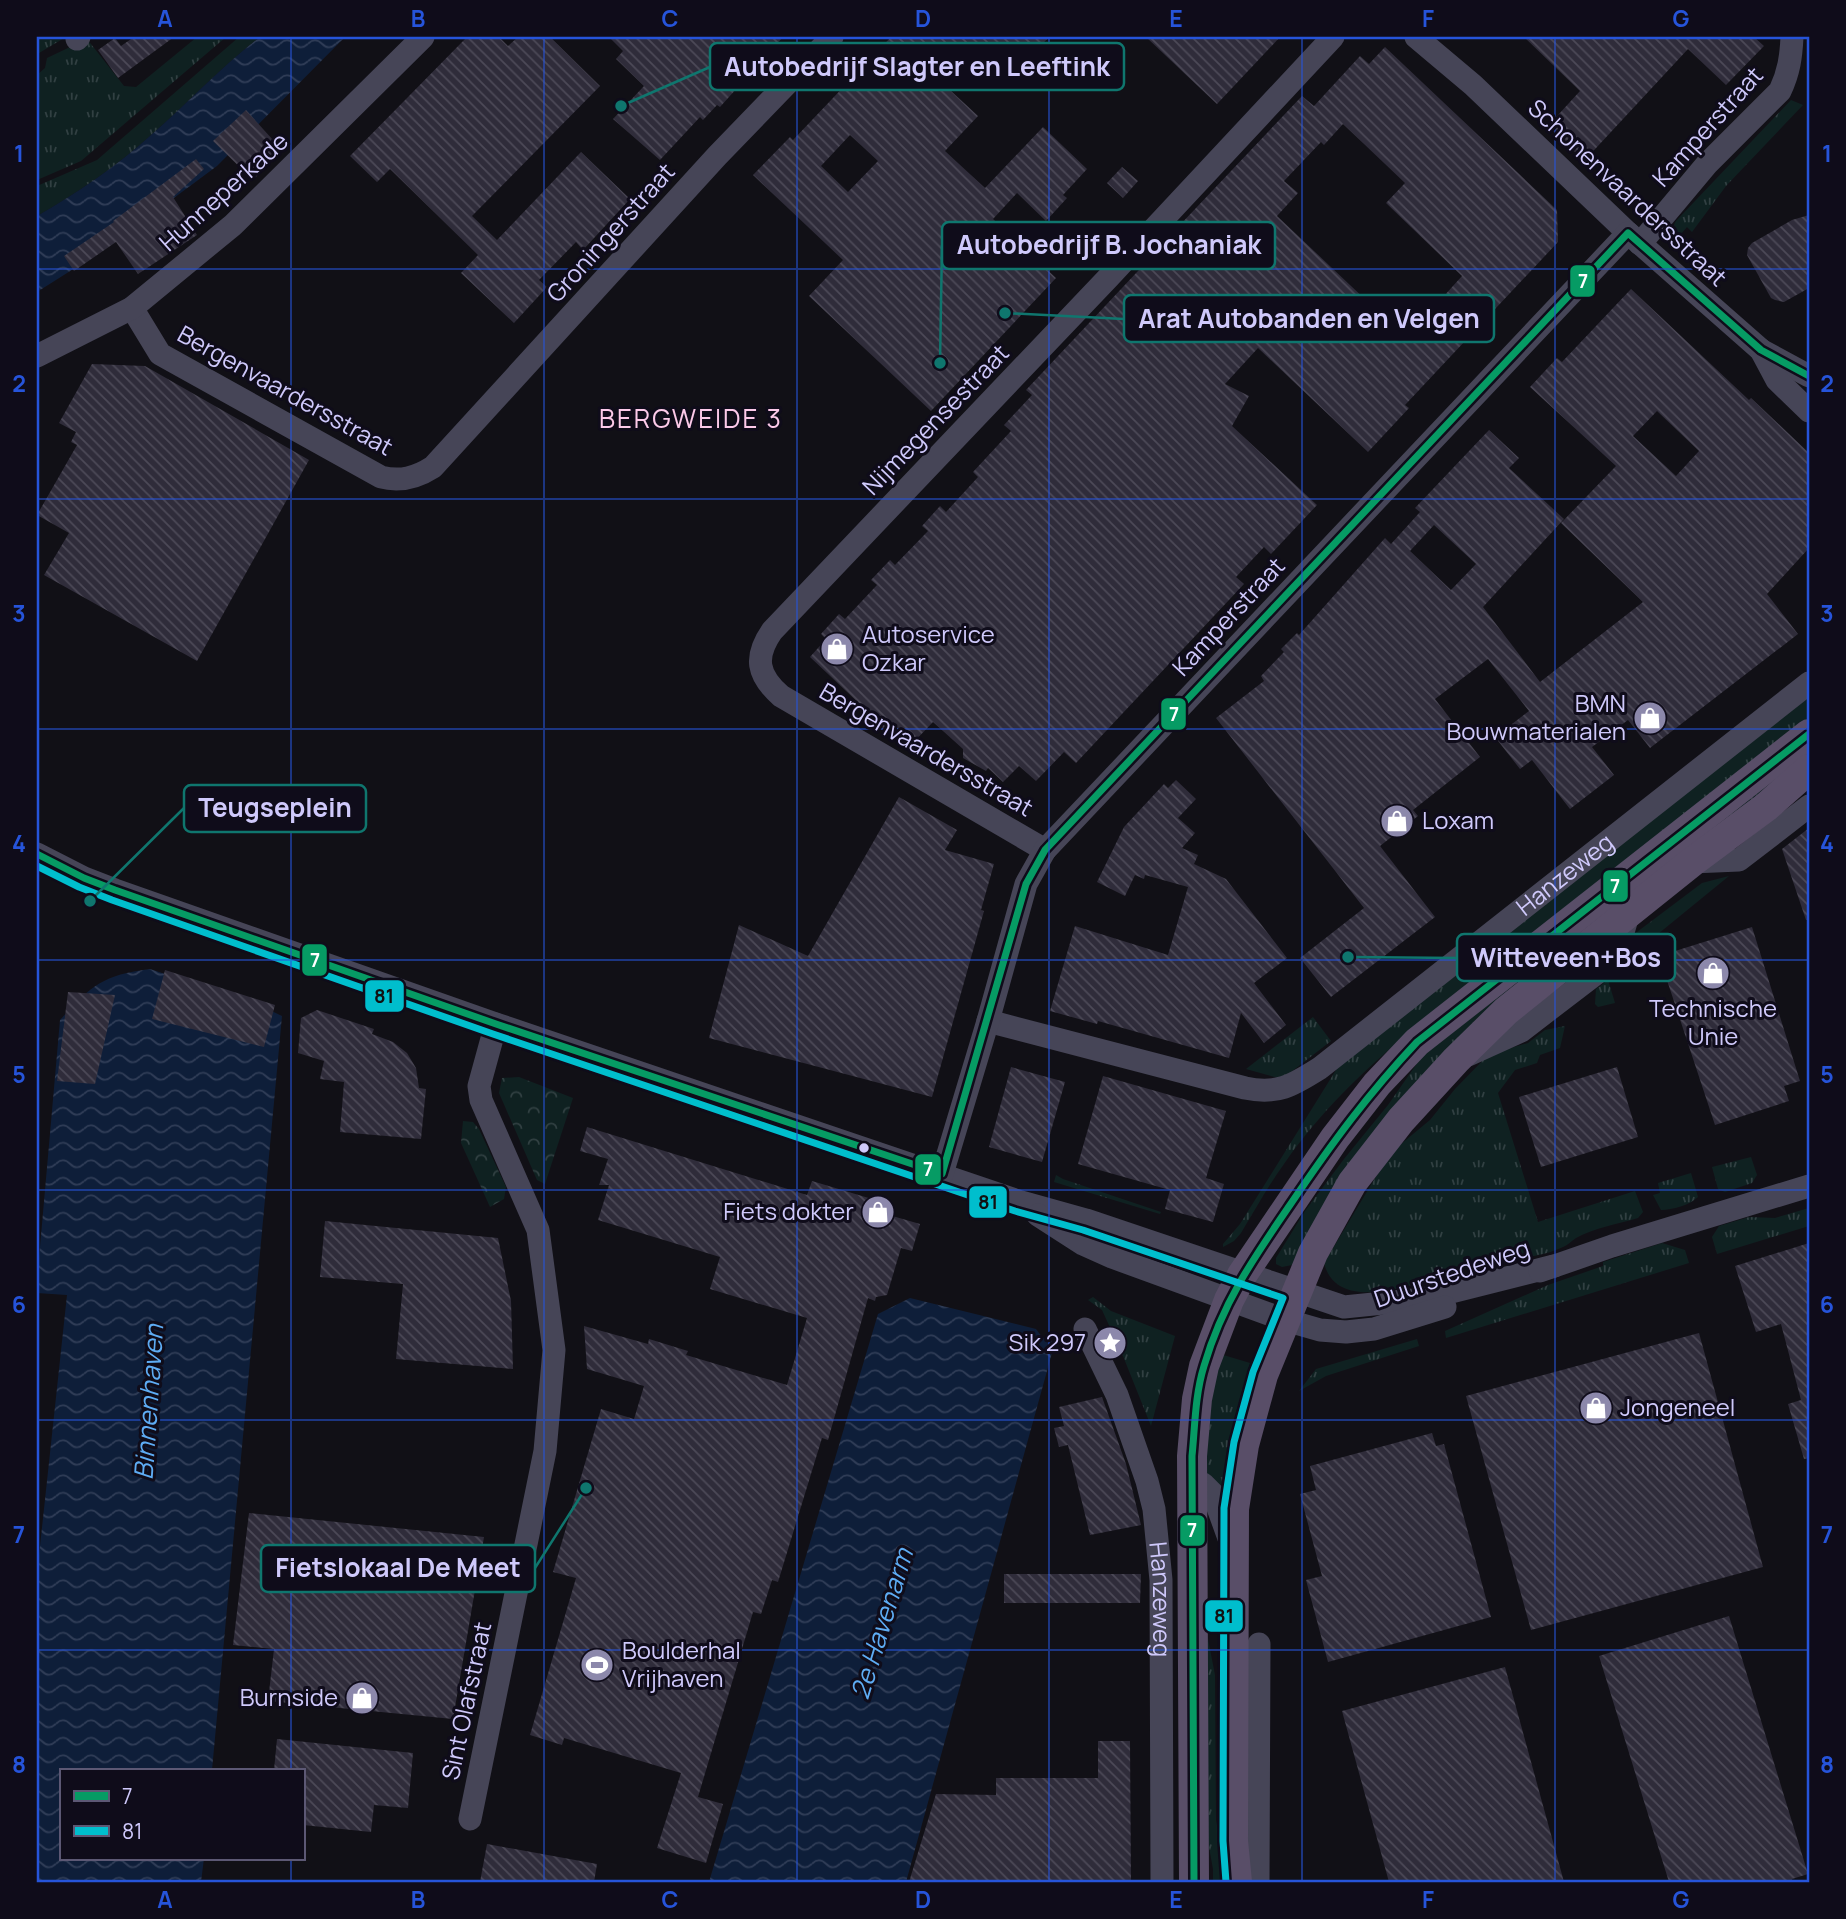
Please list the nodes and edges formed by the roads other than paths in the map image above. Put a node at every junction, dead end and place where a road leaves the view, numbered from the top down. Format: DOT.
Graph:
graph roads {
  1 [pos="423,37"];
  2 [pos="832,37"];
  3 [pos="1334,37"];
  4 [pos="1416,37"];
  5 [pos="1792,37"];
  6 [pos="1634,239"];
  7 [pos="132,308"];
  8 [pos="1761,350"];
  9 [pos="37,356"];
  10 [pos="1809,376"];
  11 [pos="1809,411"];
  12 [pos="433,467"];
  13 [pos="1809,683"];
  14 [pos="780,696"];
  15 [pos="1809,734"];
  16 [pos="1809,769"];
  17 [pos="1809,806"];
  18 [pos="1045,850"];
  19 [pos="37,854"];
  20 [pos="1692,862"];
  21 [pos="988,1021"];
  22 [pos="496,1024"];
  23 [pos="942,1174"];
  24 [pos="1809,1186"];
  25 [pos="1554,1266"];
  26 [pos="1236,1287"];
  27 [pos="1297,1292"];
  28 [pos="1285,1320"];
  29 [pos="1085,1329"];
  30 [pos="1192,1483"];
  31 [pos="1233,1547"];
  32 [pos="1259,1644"];
  33 [pos="470,1819"];
  34 [pos="1162,1882"];
  35 [pos="1194,1882"];
  36 [pos="1237,1882"];
  37 [pos="1258,1882"];
  1 -- 7 [label="street, Hunneperkade"];
  2 -- 12 [label="street, Groningerstraat"];
  3 -- 14 [label="street, Nijmegensestraat"];
  4 -- 6 [label="street, Schonenvaardersstraat"];
  5 -- 6 [label="street, Kamperstraat"];
  6 -- 8 [label="street, Schonenvaardersstraat"];
  6 -- 18 [label="street, Kamperstraat"];
  7 -- 9 [label="street, Hunneperkade"];
  7 -- 12 [label="street, Bergenvaardersstraat"];
  8 -- 10 [label="street, Schonenvaardersstraat"];
  8 -- 11 [label="street"];
  13 -- 21 [label="street, Hanzeweg"];
  14 -- 18 [label="street, Bergenvaardersstraat"];
  15 -- 26 [label="main road, Hanzeweg"];
  16 -- 20 [label="main road"];
  17 -- 20 [label="street"];
  18 -- 21 [label="street, Kamperstraat"];
  19 -- 22 [label="street"];
  20 -- 27 [label="main road"];
  21 -- 23 [label="street, Kamperstraat"];
  22 -- 23 [label="street"];
  22 -- 33 [label="street, Sint Olafstraat"];
  23 -- 26 [label="street"];
  24 -- 25 [label="street, Duurstedeweg"];
  25 -- 27 [label="street, Duurstedeweg"];
  25 -- 28 [label="street, Duurstedeweg"];
  26 -- 27 [label="street, Duurstedeweg"];
  26 -- 28 [label="street, Duurstedeweg"];
  26 -- 30 [label="main road, Hanzeweg"];
  27 -- 28 [label="main road"];
  28 -- 31 [label="main road"];
  29 -- 34 [label="street, Hanzeweg"];
  30 -- 31 [label="street"];
  30 -- 35 [label="main road, Hanzeweg"];
  31 -- 36 [label="main road"];
  32 -- 37 [label="street"];
}
